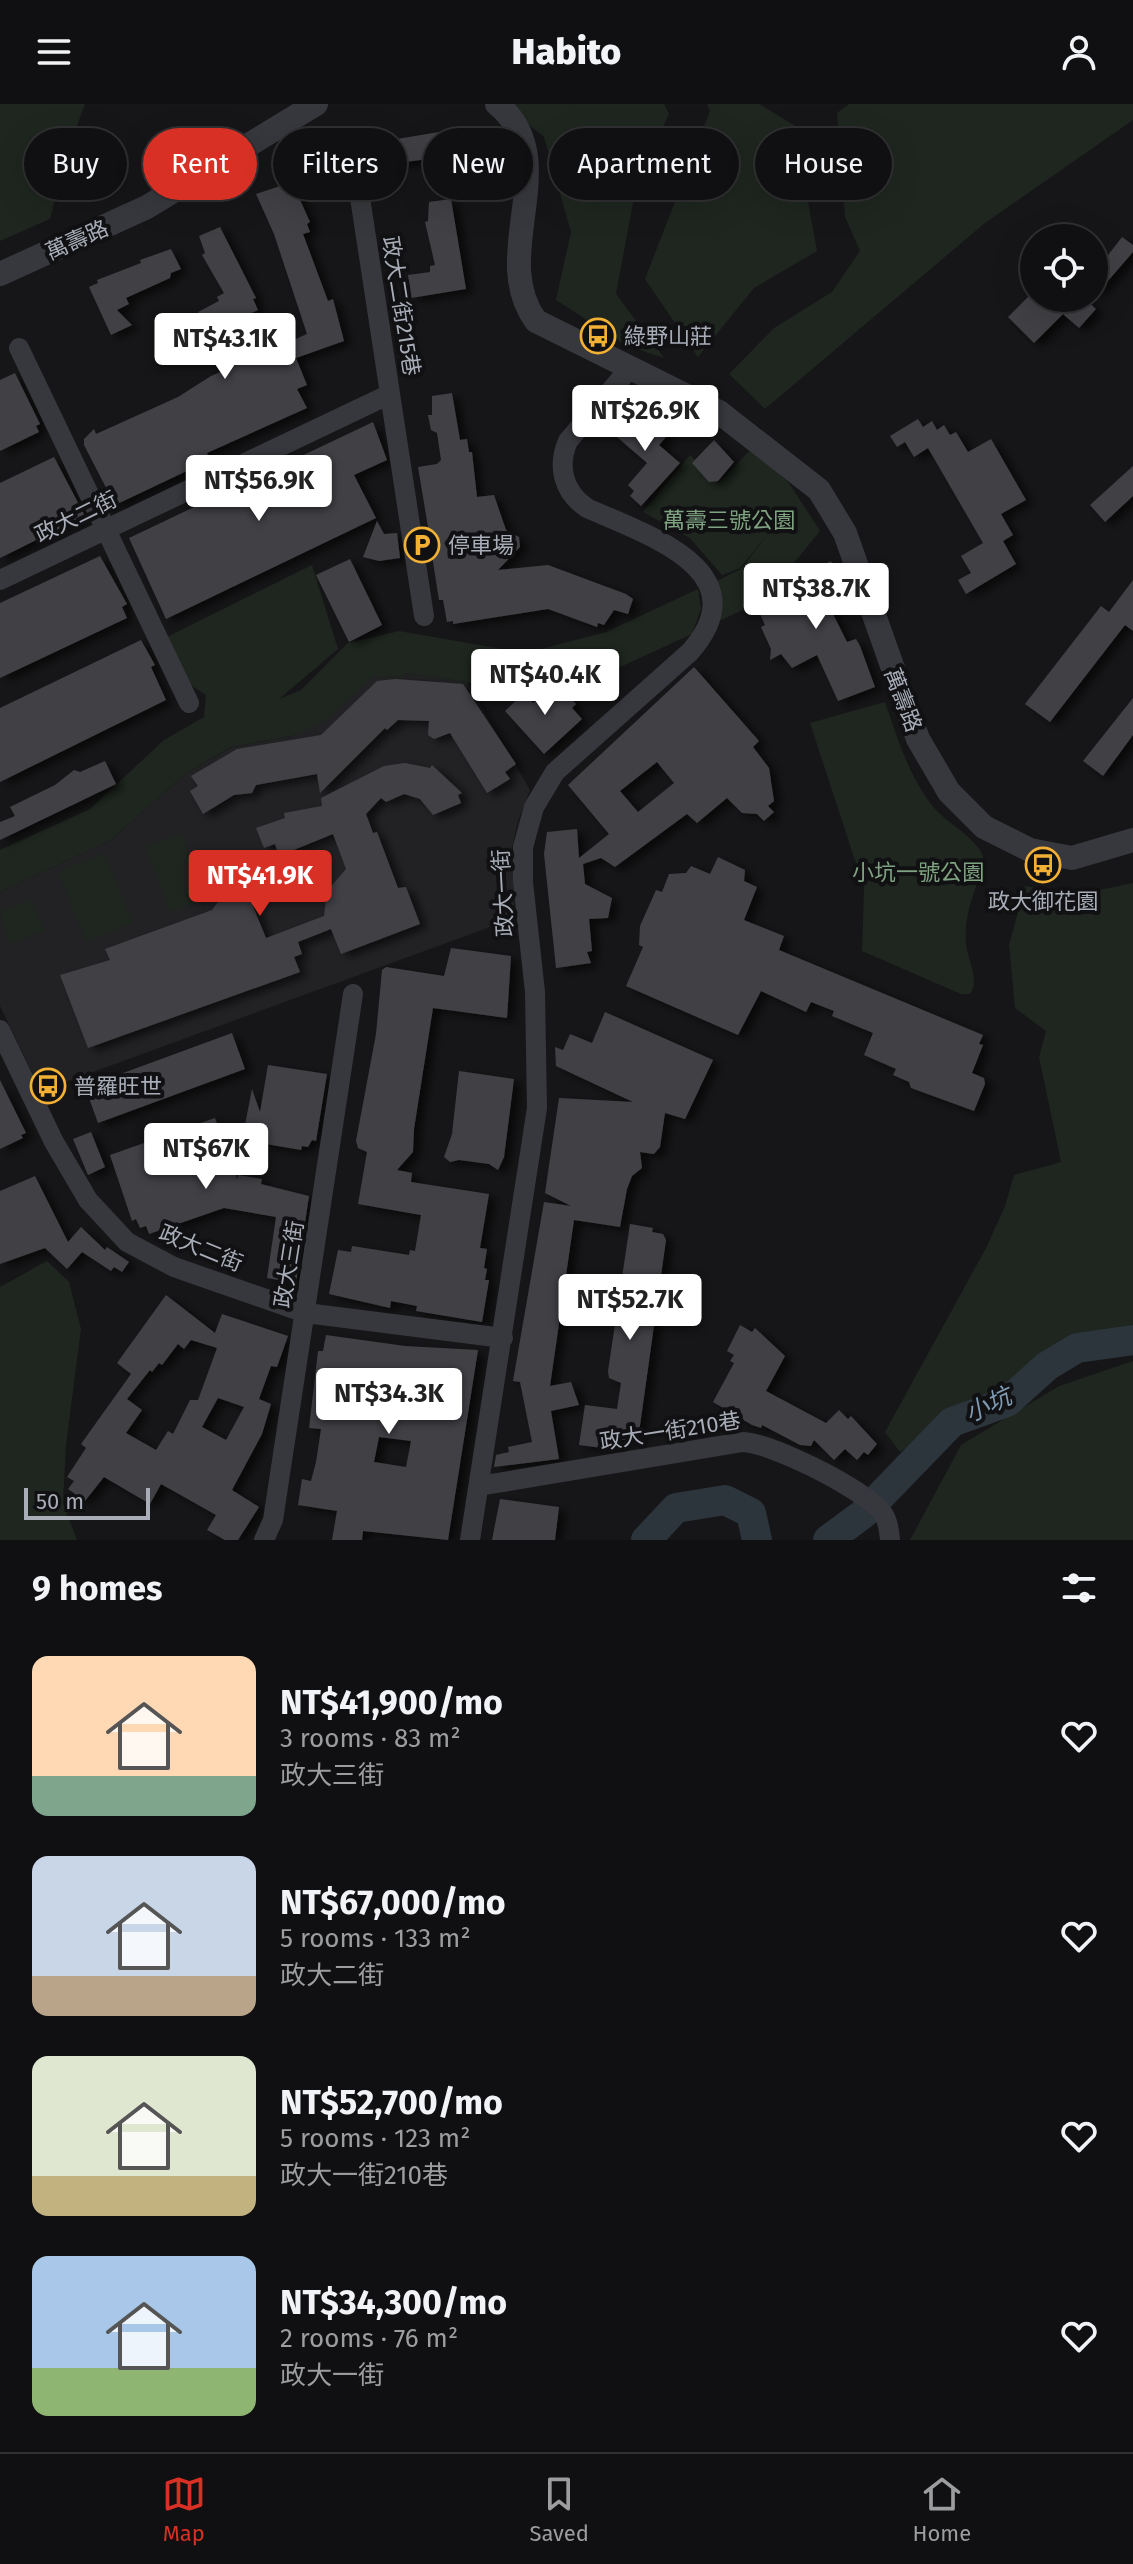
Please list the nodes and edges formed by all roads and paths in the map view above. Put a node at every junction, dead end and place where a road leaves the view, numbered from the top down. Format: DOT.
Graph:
graph roads {
  1 [pos="316,104"];
  2 [pos="497,104"];
  3 [pos="360,200"];
  4 [pos="0,274"];
  5 [pos="19,348"];
  6 [pos="630,368"];
  7 [pos="390,394"];
  8 [pos="106,529"];
  9 [pos="0,580"];
  10 [pos="424,616"];
  11 [pos="189,703"];
  12 [pos="1133,840"];
  13 [pos="353,994"];
  14 [pos="0,1030"];
  15 [pos="306,1313"];
  16 [pos="503,1338"];
  17 [pos="479,1486"];
  18 [pos="264,1540"];
  19 [pos="470,1540"];
  20 [pos="890,1540"];
  1 -- 4 [label="street, 萬壽路"];
  2 -- 6 [label="street, 萬壽路"];
  3 -- 7 [label="street, 政大二街215巷"];
  5 -- 8 [label="street"];
  6 -- 12 [label="street, 萬壽路"];
  6 -- 16 [label="street, 政大一街"];
  7 -- 8 [label="street, 政大二街"];
  7 -- 10 [label="street, 政大二街215巷"];
  8 -- 9 [label="street, 政大二街"];
  8 -- 11 [label="street"];
  13 -- 15 [label="street, 政大三街"];
  14 -- 15 [label="street, 政大二街"];
  15 -- 16 [label="street, 政大二街"];
  15 -- 18 [label="street, 政大三街"];
  16 -- 17 [label="street, 政大一街"];
  17 -- 19 [label="street, 政大一街"];
  17 -- 20 [label="street, 政大一街210巷"];
}
